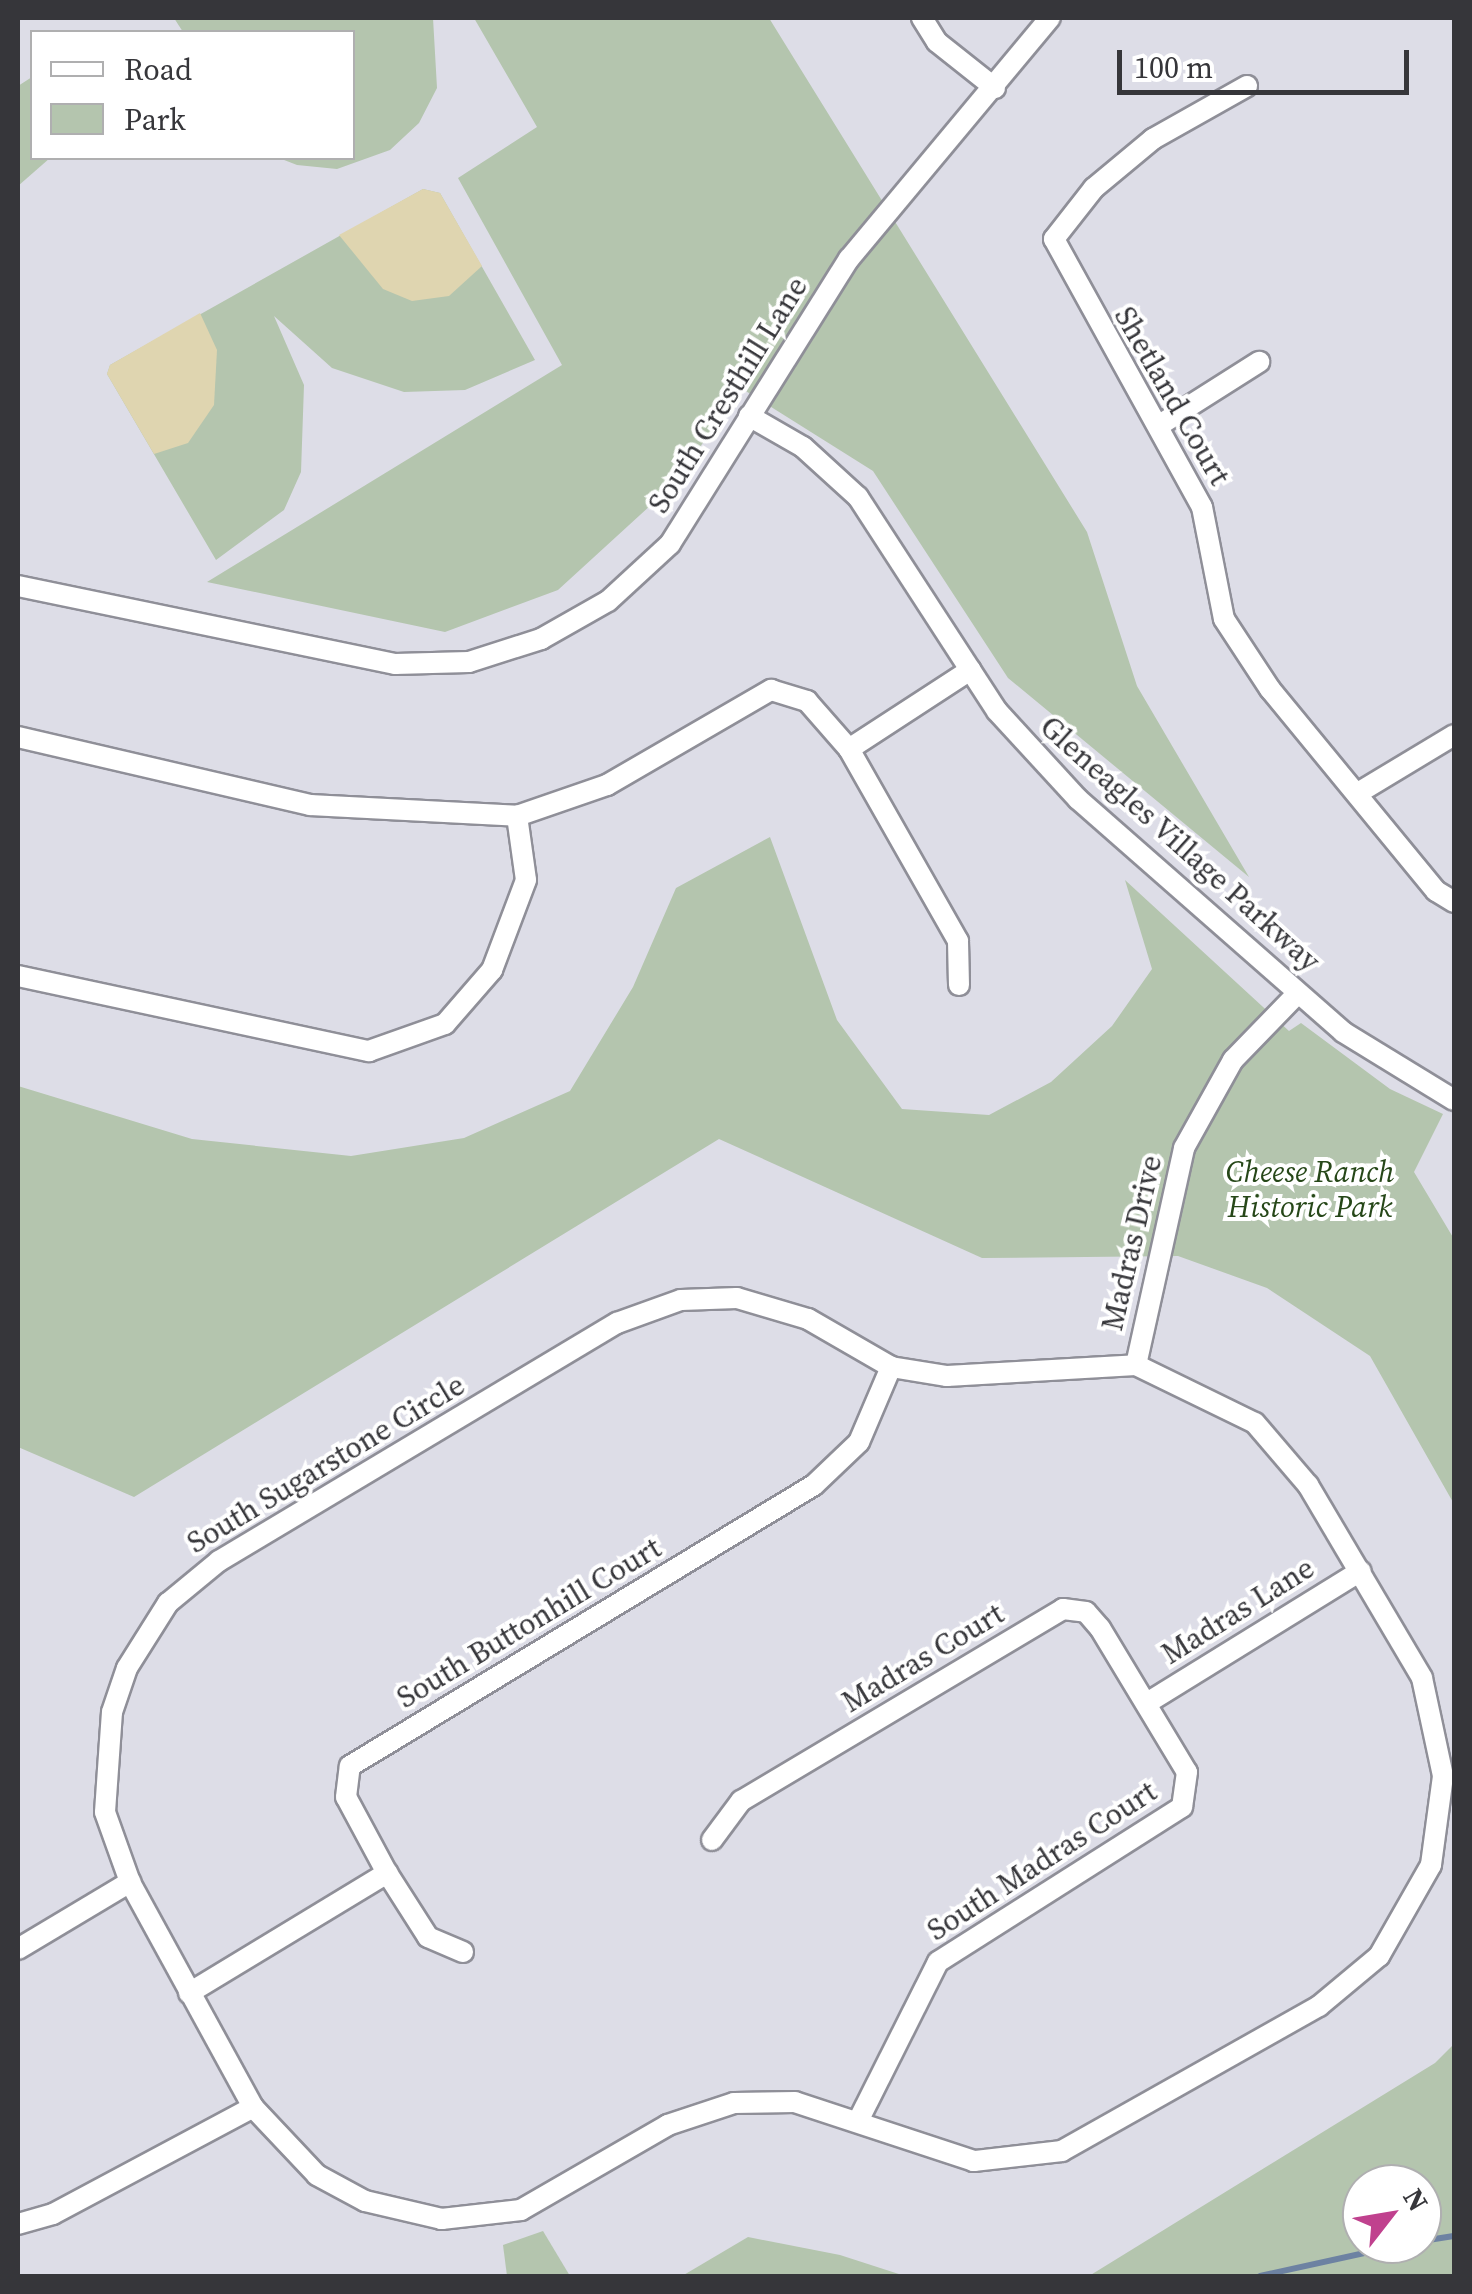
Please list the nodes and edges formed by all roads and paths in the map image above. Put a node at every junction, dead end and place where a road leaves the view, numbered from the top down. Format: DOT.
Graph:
graph roads {
  1 [pos="922,18"];
  2 [pos="1050,18"];
  3 [pos="1246,86"];
  4 [pos="996,88"];
  5 [pos="1259,362"];
  6 [pos="749,416"];
  7 [pos="1158,426"];
  8 [pos="18,586"];
  9 [pos="970,670"];
  10 [pos="1454,734"];
  11 [pos="18,737"];
  12 [pos="849,749"];
  13 [pos="1358,792"];
  14 [pos="517,816"];
  15 [pos="1454,902"];
  16 [pos="18,976"];
  17 [pos="959,985"];
  18 [pos="1298,993"];
  19 [pos="1454,1100"];
  20 [pos="1136,1365"];
  21 [pos="891,1367"];
  22 [pos="1361,1570"];
  23 [pos="1147,1703"];
  24 [pos="712,1840"];
  25 [pos="388,1873"];
  26 [pos="130,1882"];
  27 [pos="18,1949"];
  28 [pos="463,1952"];
  29 [pos="189,1992"];
  30 [pos="253,2107"];
  31 [pos="858,2121"];
  32 [pos="18,2224"];
  1 -- 4 [label="street"];
  2 -- 4 [label="street, South Cresthill Lane"];
  3 -- 7 [label="street, Shetland Court"];
  4 -- 6 [label="street, South Cresthill Lane"];
  5 -- 7 [label="street"];
  6 -- 8 [label="street, South Cresthill Lane"];
  6 -- 9 [label="street, Gleneagles Village Parkway"];
  7 -- 13 [label="street, Shetland Court"];
  9 -- 12 [label="street"];
  9 -- 18 [label="street, Gleneagles Village Parkway"];
  10 -- 13 [label="street"];
  11 -- 14 [label="street"];
  12 -- 14 [label="street"];
  12 -- 17 [label="street"];
  13 -- 15 [label="street, Shetland Court"];
  14 -- 16 [label="street"];
  18 -- 19 [label="street, Gleneagles Village Parkway"];
  18 -- 20 [label="street, Madras Drive"];
  20 -- 21 [label="street, South Sugarstone Circle"];
  20 -- 22 [label="street, South Sugarstone Circle"];
  21 -- 25 [label="street, South Buttonhill Court"];
  21 -- 26 [label="street, South Sugarstone Circle"];
  22 -- 23 [label="street, Madras Lane"];
  22 -- 31 [label="street, South Sugarstone Circle"];
  23 -- 24 [label="street, Madras Court"];
  23 -- 31 [label="street, South Madras Court"];
  25 -- 28 [label="street, South Buttonhill Court"];
  25 -- 29 [label="street"];
  26 -- 27 [label="street"];
  26 -- 29 [label="street, South Sugarstone Circle"];
  29 -- 30 [label="street, South Sugarstone Circle"];
  30 -- 31 [label="street, South Sugarstone Circle"];
  30 -- 32 [label="street"];
}
